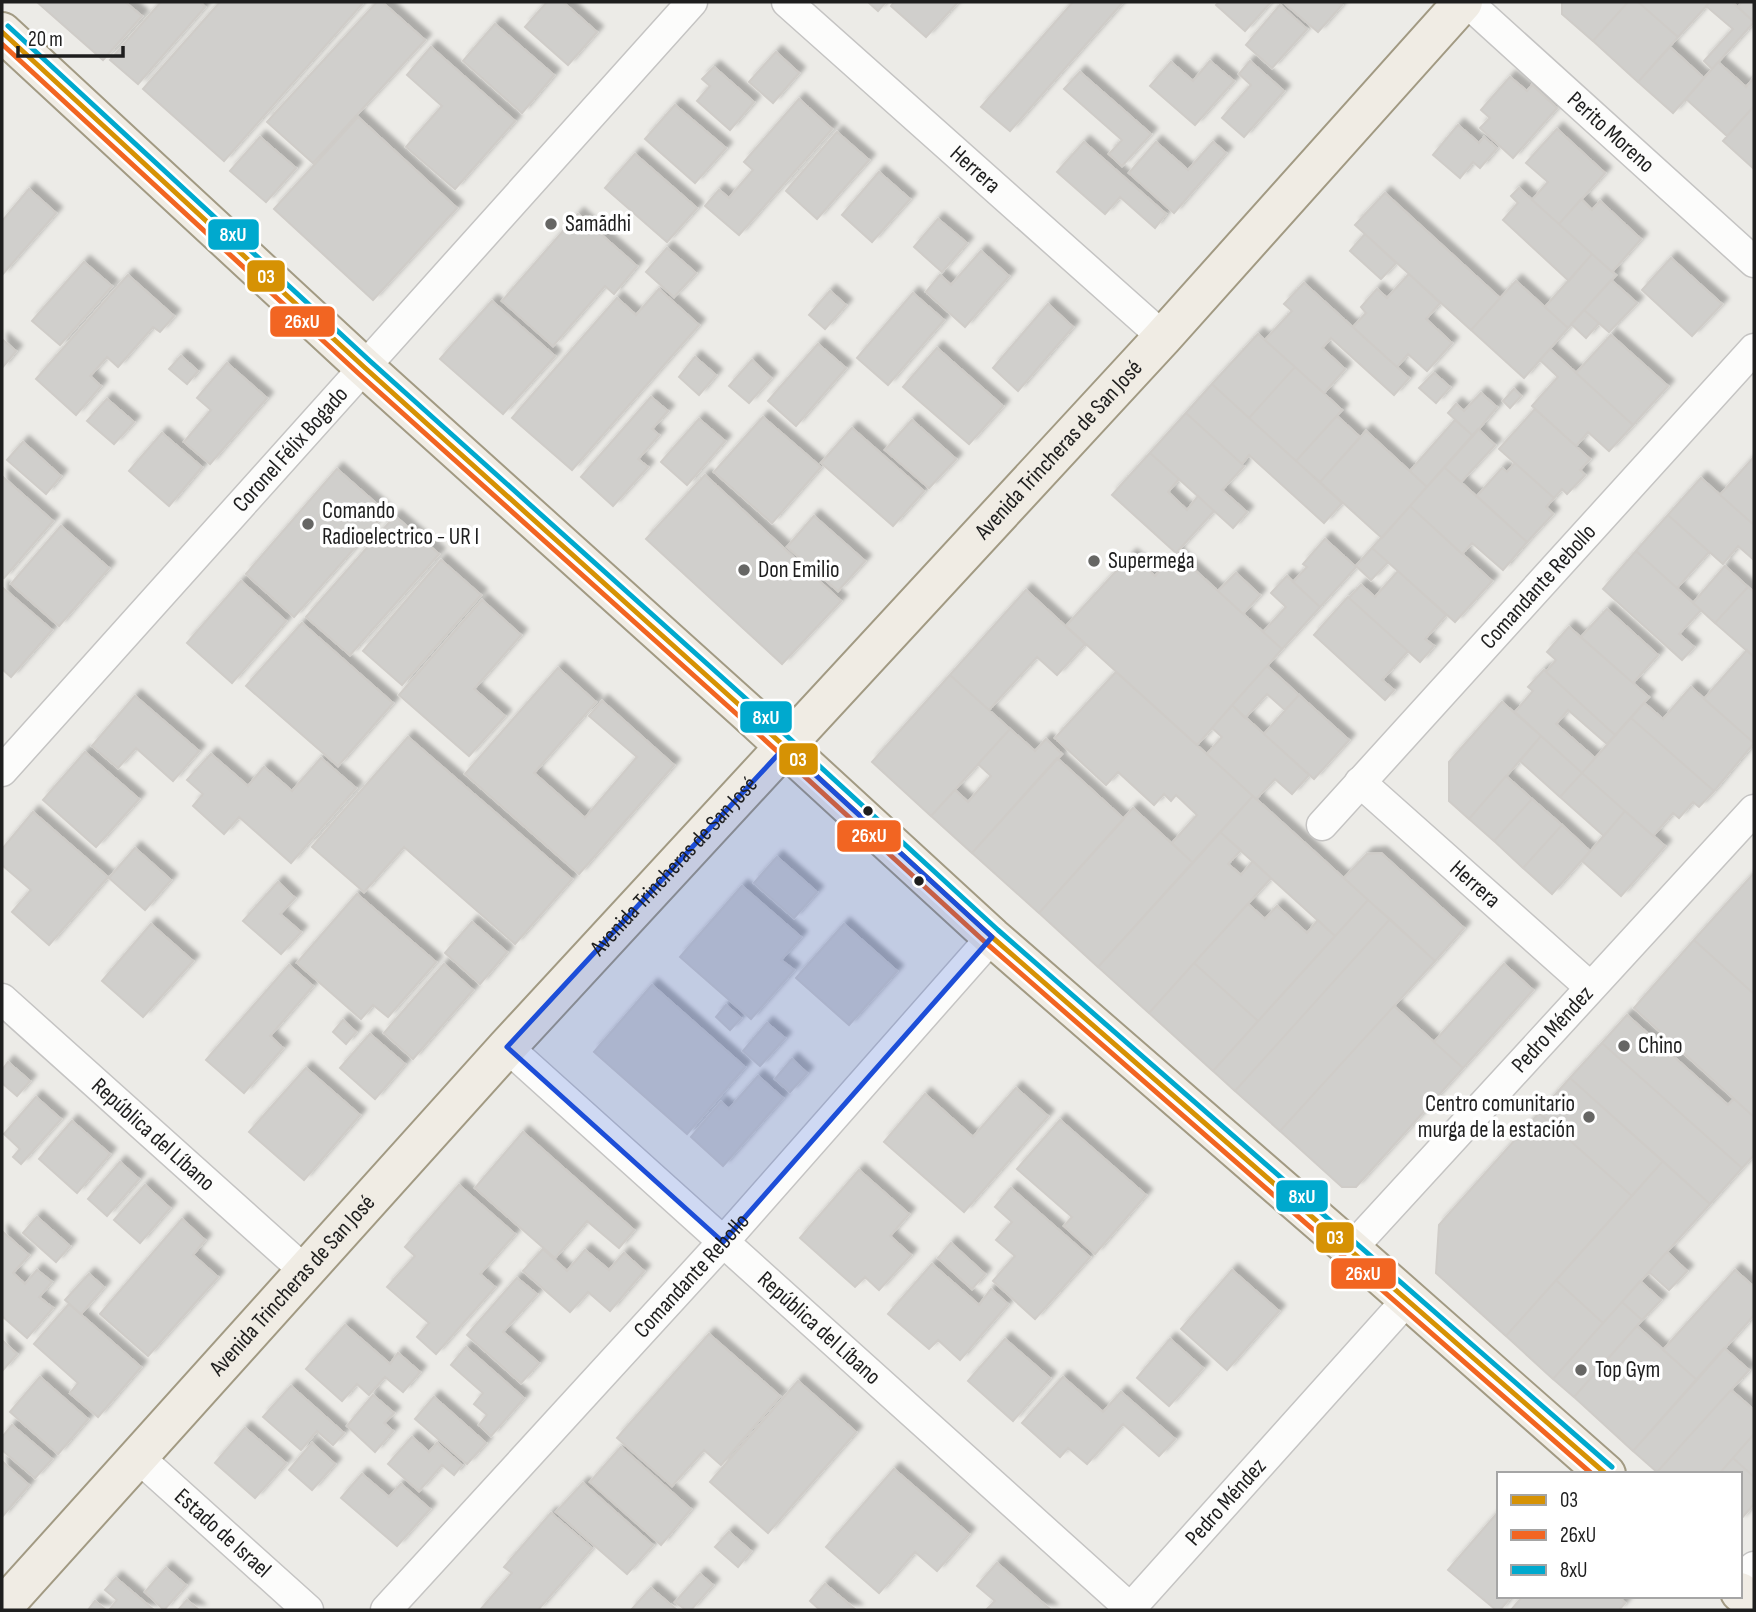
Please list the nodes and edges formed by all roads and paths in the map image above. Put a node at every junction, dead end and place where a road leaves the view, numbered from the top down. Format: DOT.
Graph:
graph roads {
  1 [pos="692,2"];
  2 [pos="787,2"];
  3 [pos="1465,2"];
  4 [pos="2,32"];
  5 [pos="1754,262"];
  6 [pos="1163,337"];
  7 [pos="1754,349"];
  8 [pos="364,367"];
  9 [pos="785,747"];
  10 [pos="2,771"];
  11 [pos="1360,782"];
  12 [pos="1754,810"];
  13 [pos="1322,825"];
  14 [pos="992,937"];
  15 [pos="1590,987"];
  16 [pos="2,999"];
  17 [pos="507,1047"];
  18 [pos="723,1242"];
  19 [pos="1351,1249"];
  20 [pos="305,1270"];
  21 [pos="1407,1300"];
  22 [pos="138,1457"];
  23 [pos="1604,1472"];
  24 [pos="1754,1567"];
  25 [pos="1742,1581"];
  26 [pos="2,1608"];
  27 [pos="308,1610"];
  28 [pos="386,1610"];
  29 [pos="1130,1610"];
  1 -- 8 [label="street, Coronel Félix Bogado"];
  2 -- 6 [label="street, Herrera"];
  3 -- 5 [label="street, Perito Moreno"];
  3 -- 6 [label="main road, Avenida Trincheras de San José"];
  4 -- 8 [label="main road"];
  6 -- 9 [label="main road, Avenida Trincheras de San José"];
  7 -- 11 [label="street, Comandante Rebollo"];
  8 -- 9 [label="main road"];
  8 -- 10 [label="street, Coronel Félix Bogado"];
  9 -- 14 [label="main road"];
  9 -- 17 [label="main road, Avenida Trincheras de San José"];
  11 -- 13 [label="street, Comandante Rebollo"];
  11 -- 15 [label="street, Herrera"];
  12 -- 15 [label="street, Pedro Méndez"];
  14 -- 18 [label="street, Comandante Rebollo"];
  14 -- 19 [label="main road"];
  15 -- 19 [label="street, Pedro Méndez"];
  16 -- 20 [label="street, República del Líbano"];
  17 -- 18 [label="street, República del Líbano"];
  17 -- 20 [label="main road, Avenida Trincheras de San José"];
  18 -- 28 [label="street, Comandante Rebollo"];
  18 -- 29 [label="street, República del Líbano"];
  19 -- 21 [label="main road"];
  20 -- 22 [label="main road, Avenida Trincheras de San José"];
  21 -- 23 [label="main road"];
  21 -- 29 [label="street, Pedro Méndez"];
  22 -- 26 [label="main road, Avenida Trincheras de San José"];
  22 -- 27 [label="street, Estado de Israel"];
  24 -- 25 [label="street"];
}
